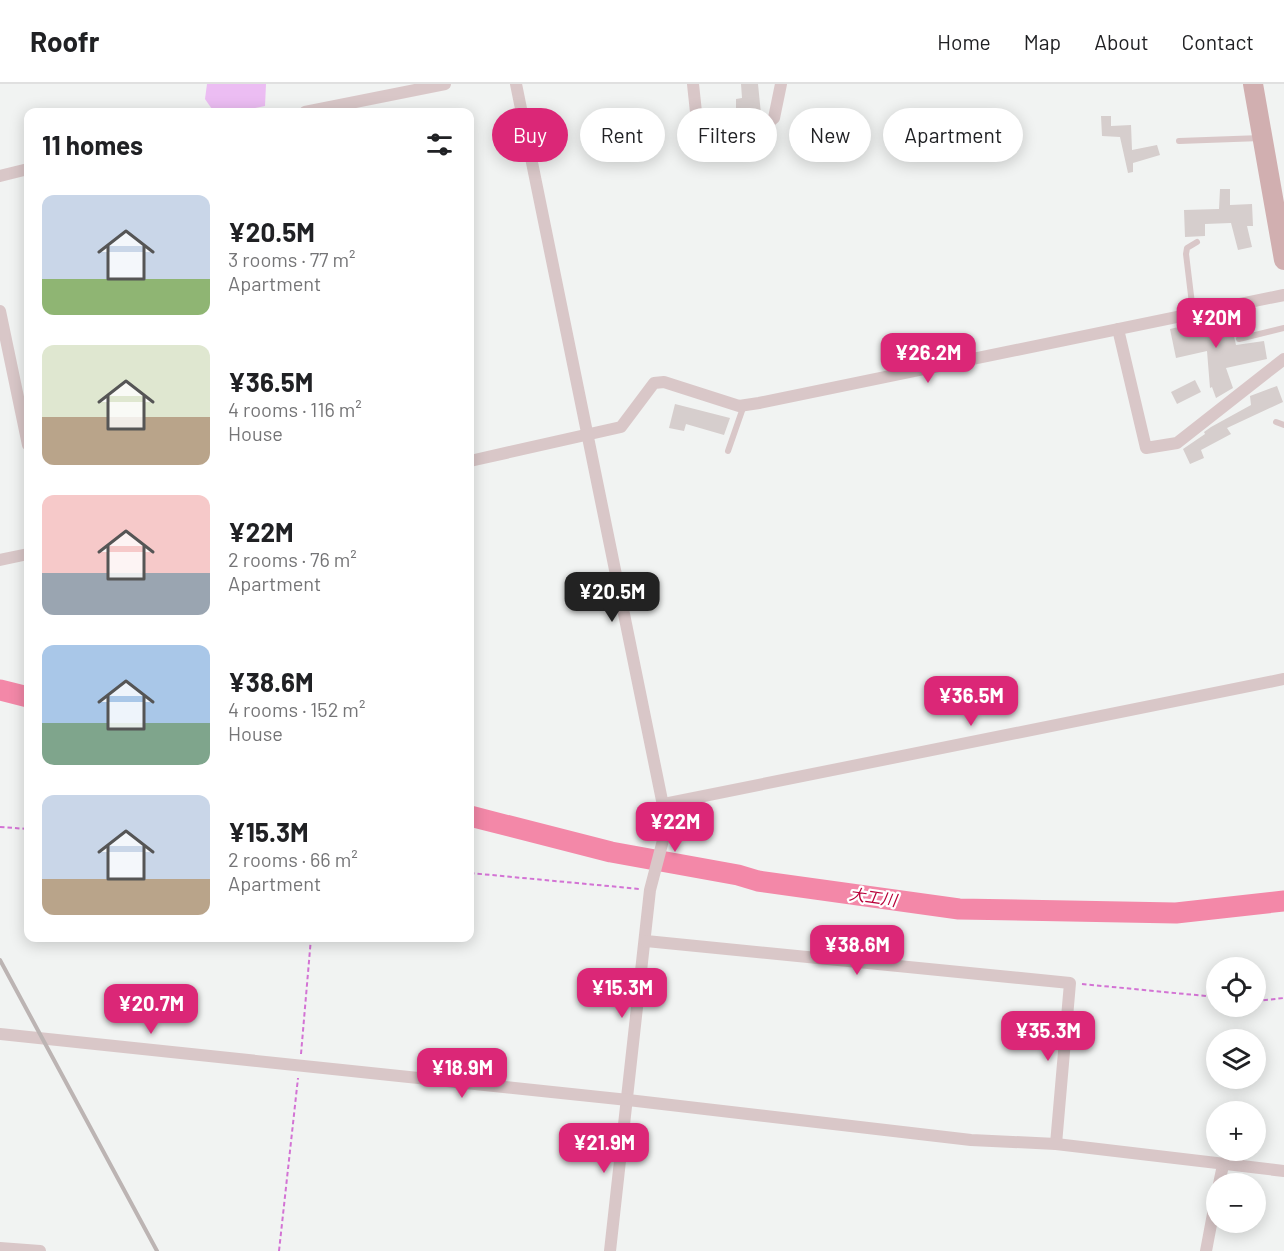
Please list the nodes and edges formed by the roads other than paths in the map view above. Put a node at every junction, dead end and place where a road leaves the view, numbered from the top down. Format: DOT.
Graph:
graph roads {
  1 [pos="445,84"];
  2 [pos="516,84"];
  3 [pos="693,84"];
  4 [pos="781,84"];
  5 [pos="1253,84"];
  6 [pos="325,108"];
  7 [pos="1261,138"];
  8 [pos="1179,141"];
  9 [pos="24,170"];
  10 [pos="0,176"];
  11 [pos="1197,242"];
  12 [pos="1284,260"];
  13 [pos="1284,295"];
  14 [pos="0,311"];
  15 [pos="1193,312"];
  16 [pos="1284,328"];
  17 [pos="1118,329"];
  18 [pos="1239,339"];
  19 [pos="1284,359"];
  20 [pos="744,405"];
  21 [pos="1276,422"];
  22 [pos="1284,425"];
  23 [pos="24,427"];
  24 [pos="589,435"];
  25 [pos="728,452"];
  26 [pos="474,460"];
  27 [pos="24,555"];
  28 [pos="0,560"];
  29 [pos="1284,679"];
  30 [pos="664,804"];
  31 [pos="646,940"];
  32 [pos="0,1034"];
  33 [pos="628,1100"];
  34 [pos="1056,1144"];
  35 [pos="1223,1165"];
  36 [pos="1284,1171"];
  37 [pos="1222,1173"];
  38 [pos="1209,1233"];
  39 [pos="0,1248"];
  40 [pos="40,1251"];
  41 [pos="610,1251"];
  42 [pos="1206,1251"];
  1 -- 6 [label="street"];
  2 -- 24 [label="street"];
  3 -- 4 [label="street"];
  5 -- 7 [label="main road"];
  7 -- 8 [label="lane"];
  7 -- 12 [label="main road"];
  9 -- 10 [label="street"];
  11 -- 15 [label="lane"];
  13 -- 15 [label="street"];
  14 -- 23 [label="street"];
  15 -- 17 [label="street"];
  16 -- 18 [label="lane"];
  17 -- 19 [label="street"];
  17 -- 20 [label="street"];
  20 -- 24 [label="street"];
  20 -- 25 [label="lane"];
  21 -- 22 [label="lane"];
  24 -- 26 [label="street"];
  24 -- 30 [label="street"];
  27 -- 28 [label="street"];
  29 -- 30 [label="street"];
  30 -- 31 [label="street"];
  31 -- 33 [label="street"];
  31 -- 34 [label="street"];
  32 -- 33 [label="street"];
  33 -- 34 [label="street"];
  33 -- 41 [label="street"];
  34 -- 35 [label="street"];
  35 -- 36 [label="street"];
  35 -- 37 [label="street"];
  38 -- 42 [label="street"];
  39 -- 40 [label="street"];
}
